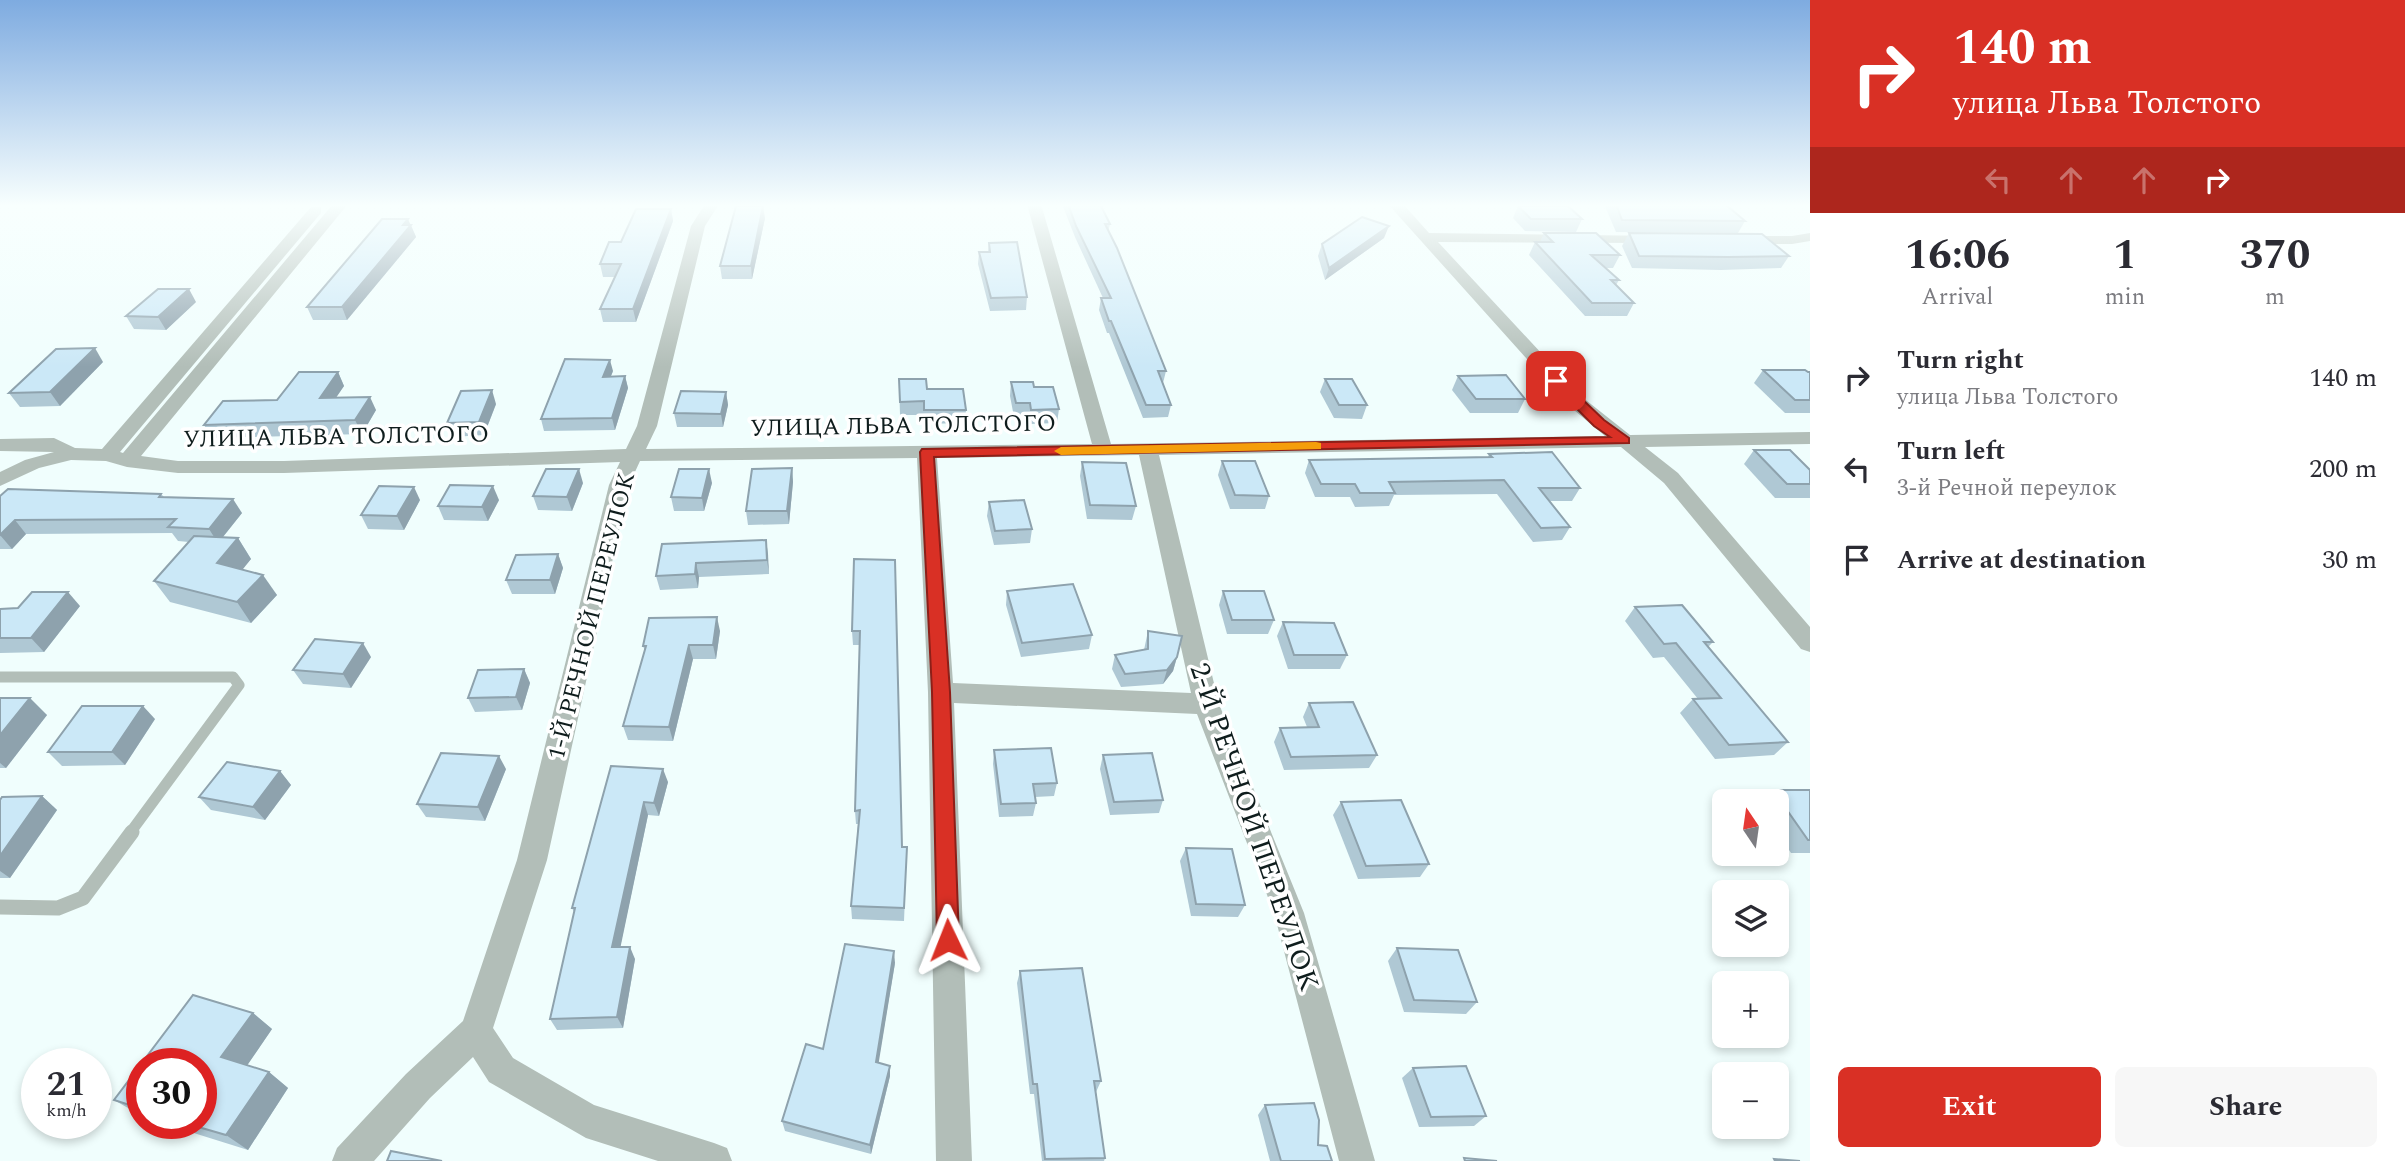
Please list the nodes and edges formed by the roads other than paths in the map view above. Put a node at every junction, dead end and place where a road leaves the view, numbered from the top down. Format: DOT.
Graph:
graph roads {
  1 [pos="275,258"];
  2 [pos="296,258"];
  3 [pos="690,258"];
  4 [pos="1049,258"];
  5 [pos="1443,258"];
  6 [pos="1810,438"];
  7 [pos="1624,440"];
  8 [pos="0,445"];
  9 [pos="1102,450"];
  10 [pos="1148,450"];
  11 [pos="927,452"];
  12 [pos="71,454"];
  13 [pos="107,455"];
  14 [pos="634,455"];
  15 [pos="127,461"];
  16 [pos="0,480"];
  17 [pos="1810,643"];
  18 [pos="0,677"];
  19 [pos="941,692"];
  20 [pos="1206,704"];
  21 [pos="0,907"];
  22 [pos="476,1031"];
  23 [pos="349,1161"];
  24 [pos="714,1161"];
  25 [pos="954,1161"];
  26 [pos="1357,1161"];
  1 -- 13 [label="street"];
  2 -- 15 [label="street"];
  3 -- 14 [label="street, 1-Й РЕЧНОЙ ПЕРЕУЛОК"];
  4 -- 9 [label="street"];
  5 -- 7 [label="street"];
  6 -- 7 [label="street, УЛИЦА ЛЬВА ТОЛСТОГО"];
  7 -- 10 [label="street, УЛИЦА ЛЬВА ТОЛСТОГО"];
  7 -- 17 [label="street"];
  8 -- 12 [label="street, УЛИЦА ЛЬВА ТОЛСТОГО"];
  9 -- 10 [label="street, УЛИЦА ЛЬВА ТОЛСТОГО"];
  9 -- 11 [label="street, УЛИЦА ЛЬВА ТОЛСТОГО"];
  10 -- 20 [label="street, 2-Й РЕЧНОЙ ПЕРЕУЛОК"];
  11 -- 14 [label="street, УЛИЦА ЛЬВА ТОЛСТОГО"];
  11 -- 19 [label="street"];
  12 -- 13 [label="street, УЛИЦА ЛЬВА ТОЛСТОГО"];
  12 -- 16 [label="street"];
  13 -- 15 [label="street, УЛИЦА ЛЬВА ТОЛСТОГО"];
  14 -- 15 [label="street, УЛИЦА ЛЬВА ТОЛСТОГО"];
  14 -- 22 [label="street, 1-Й РЕЧНОЙ ПЕРЕУЛОК"];
  18 -- 21 [label="lane"];
  19 -- 20 [label="street"];
  19 -- 25 [label="street"];
  20 -- 26 [label="street, 2-Й РЕЧНОЙ ПЕРЕУЛОК"];
  22 -- 23 [label="street"];
  22 -- 24 [label="street"];
}
